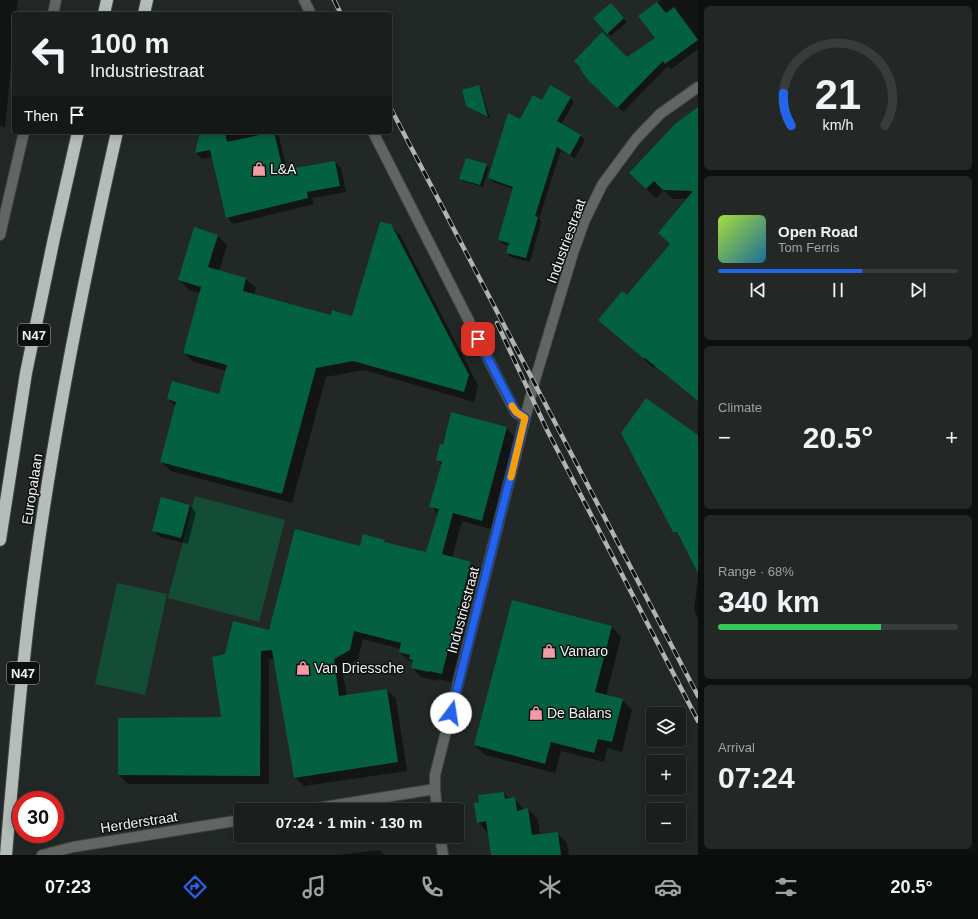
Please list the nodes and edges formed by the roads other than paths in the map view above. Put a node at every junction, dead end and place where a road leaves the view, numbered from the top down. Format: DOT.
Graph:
graph roads {
  1 [pos="56,0"];
  2 [pos="107,0"];
  3 [pos="147,0"];
  4 [pos="304,0"];
  5 [pos="53,12"];
  6 [pos="104,12"];
  7 [pos="144,12"];
  8 [pos="310,12"];
  9 [pos="698,87"];
  10 [pos="24,134"];
  11 [pos="78,134"];
  12 [pos="117,134"];
  13 [pos="373,134"];
  14 [pos="0,235"];
  15 [pos="525,418"];
  16 [pos="0,540"];
  17 [pos="435,789"];
  18 [pos="348,803"];
  19 [pos="436,803"];
  20 [pos="234,821"];
  21 [pos="441,843"];
  22 [pos="48,854"];
  23 [pos="6,855"];
  24 [pos="443,855"];
  1 -- 5 [label="street"];
  2 -- 6 [label="highway"];
  3 -- 7 [label="highway"];
  4 -- 8 [label="street"];
  9 -- 15 [label="street, Industriestraat"];
  10 -- 14 [label="street"];
  11 -- 16 [label="highway, Europalaan / N47"];
  12 -- 23 [label="highway, Europalaan / N47"];
  13 -- 15 [label="street"];
  15 -- 17 [label="street, Industriestraat"];
  17 -- 18 [label="street"];
  17 -- 19 [label="street, Industriestraat"];
  20 -- 22 [label="street, Herderstraat"];
  21 -- 24 [label="street"];
}
